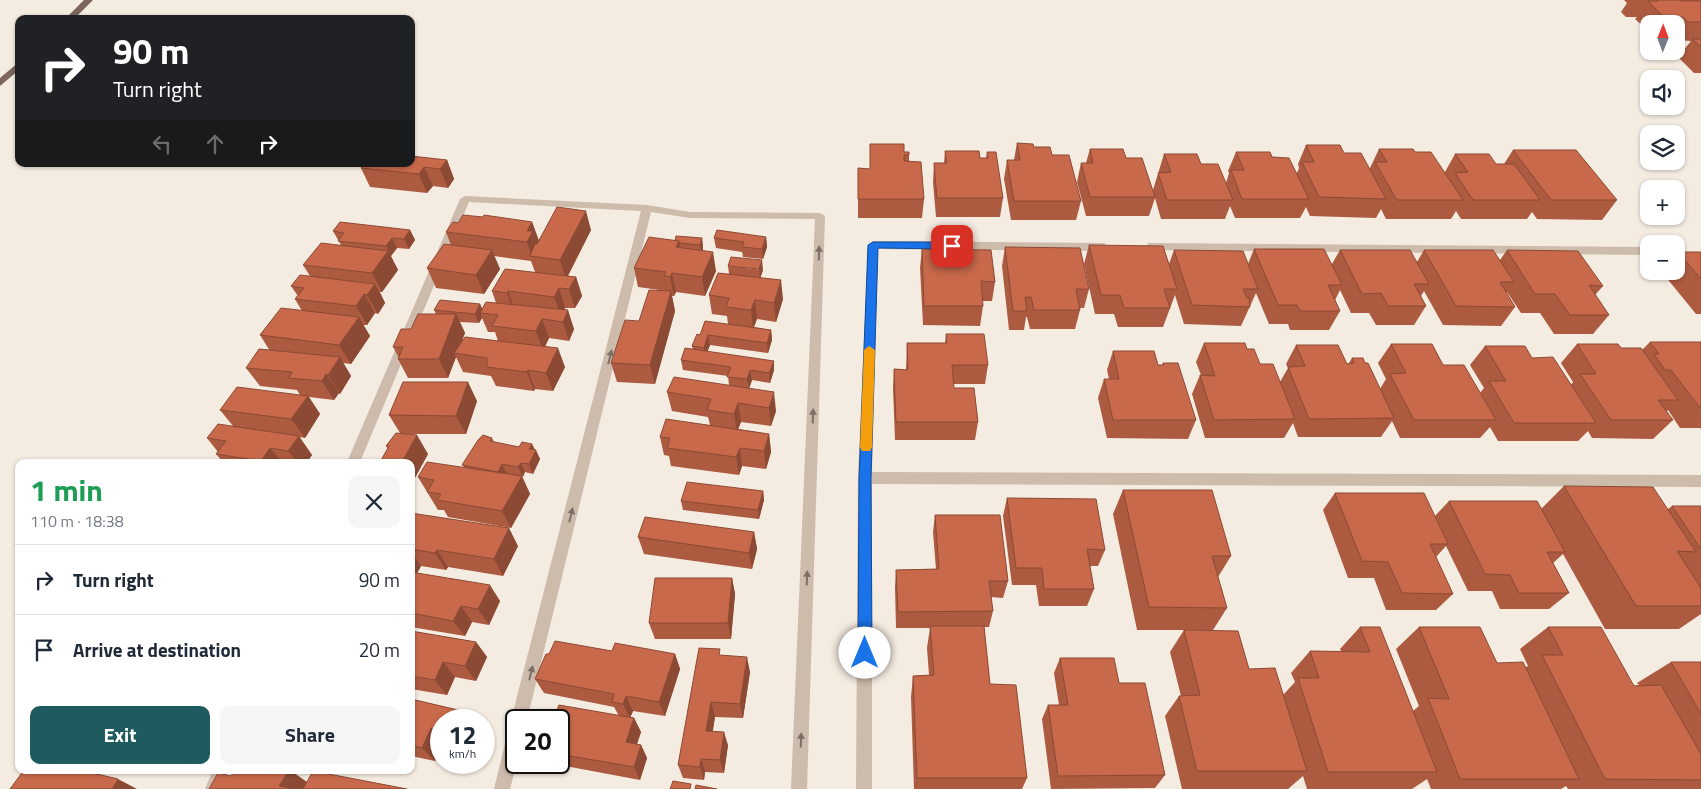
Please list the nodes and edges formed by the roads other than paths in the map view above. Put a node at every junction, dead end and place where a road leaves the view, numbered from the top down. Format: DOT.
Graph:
graph roads {
  1 [pos="89,0"];
  2 [pos="73,15"];
  3 [pos="15,70"];
  4 [pos="0,83"];
  5 [pos="647,208"];
  6 [pos="1112,247"];
  7 [pos="1141,247"];
  8 [pos="1640,251"];
  9 [pos="354,459"];
  10 [pos="865,478"];
  11 [pos="1701,481"];
  12 [pos="522,709"];
  13 [pos="219,774"];
  14 [pos="506,774"];
  15 [pos="213,789"];
  16 [pos="502,789"];
  17 [pos="799,789"];
  18 [pos="864,789"];
  1 -- 2 [label="main road"];
  3 -- 4 [label="main road"];
  5 -- 9 [label="street"];
  12 -- 5 [label="street, one-way"];
  17 -- 5 [label="street, one-way"];
  6 -- 10 [label="street"];
  7 -- 8 [label="street"];
  10 -- 11 [label="street"];
  10 -- 18 [label="street"];
  13 -- 15 [label="street"];
  14 -- 16 [label="street"];
}
